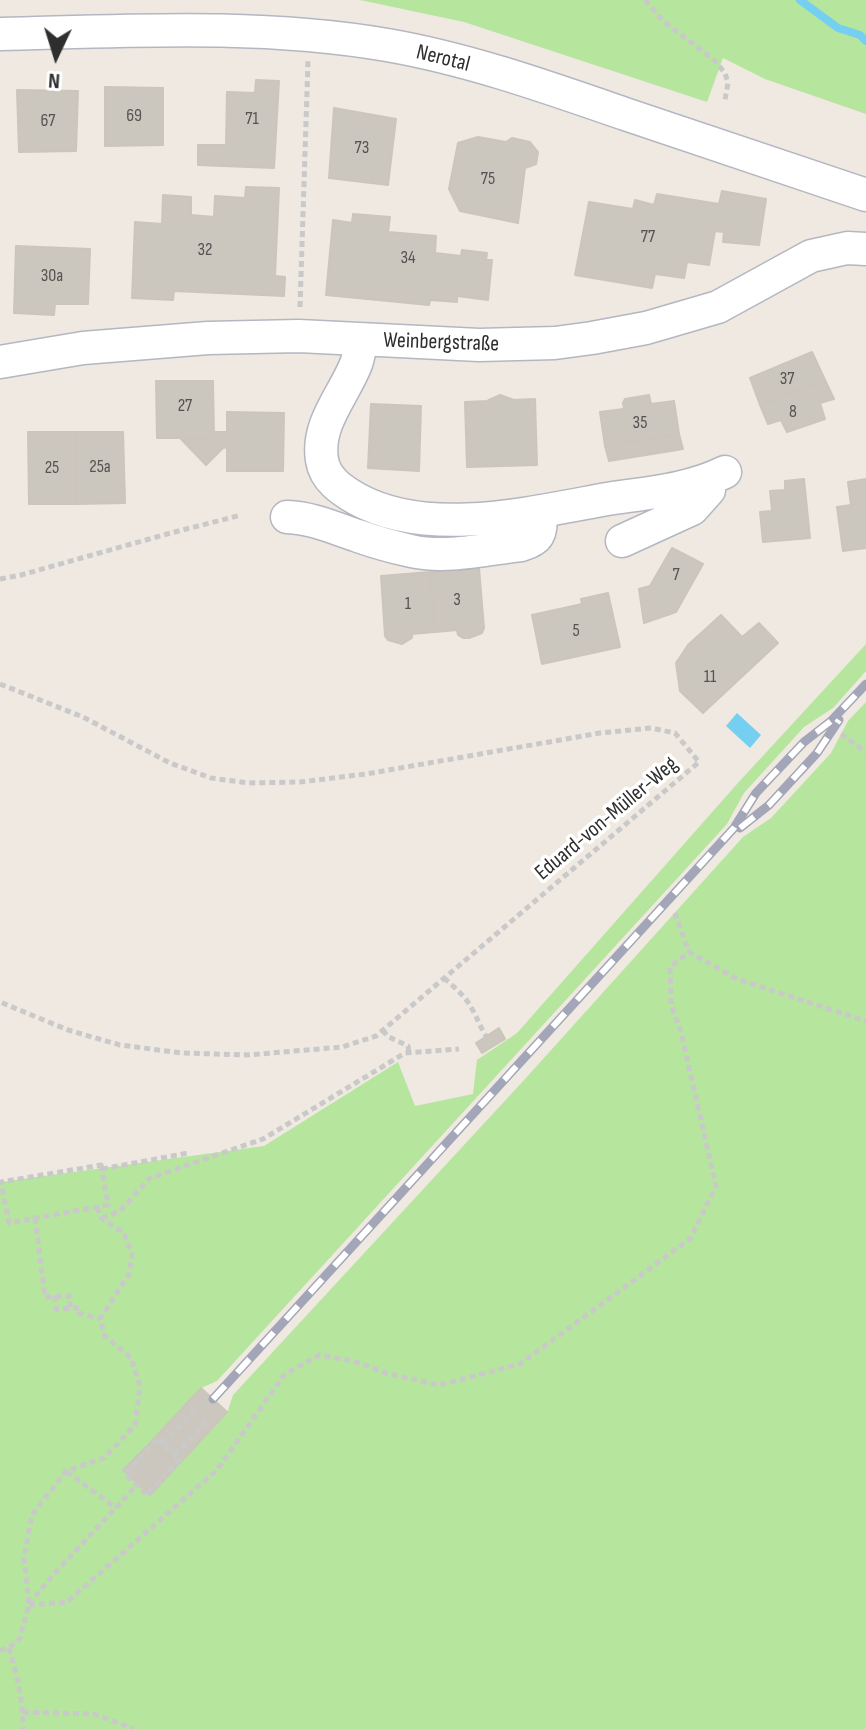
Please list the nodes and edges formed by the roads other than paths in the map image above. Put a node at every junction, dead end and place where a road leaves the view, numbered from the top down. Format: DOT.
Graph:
graph roads {
  1 [pos="0,34"];
  2 [pos="866,195"];
  3 [pos="866,249"];
  4 [pos="361,340"];
  5 [pos="0,362"];
  6 [pos="541,511"];
  7 [pos="287,517"];
  8 [pos="622,541"];
  1 -- 2 [label="street, Nerotal"];
  3 -- 4 [label="street, Weinbergstraße"];
  4 -- 5 [label="street, Weinbergstraße"];
  4 -- 6 [label="street"];
  6 -- 7 [label="street"];
  6 -- 8 [label="street"];
}
